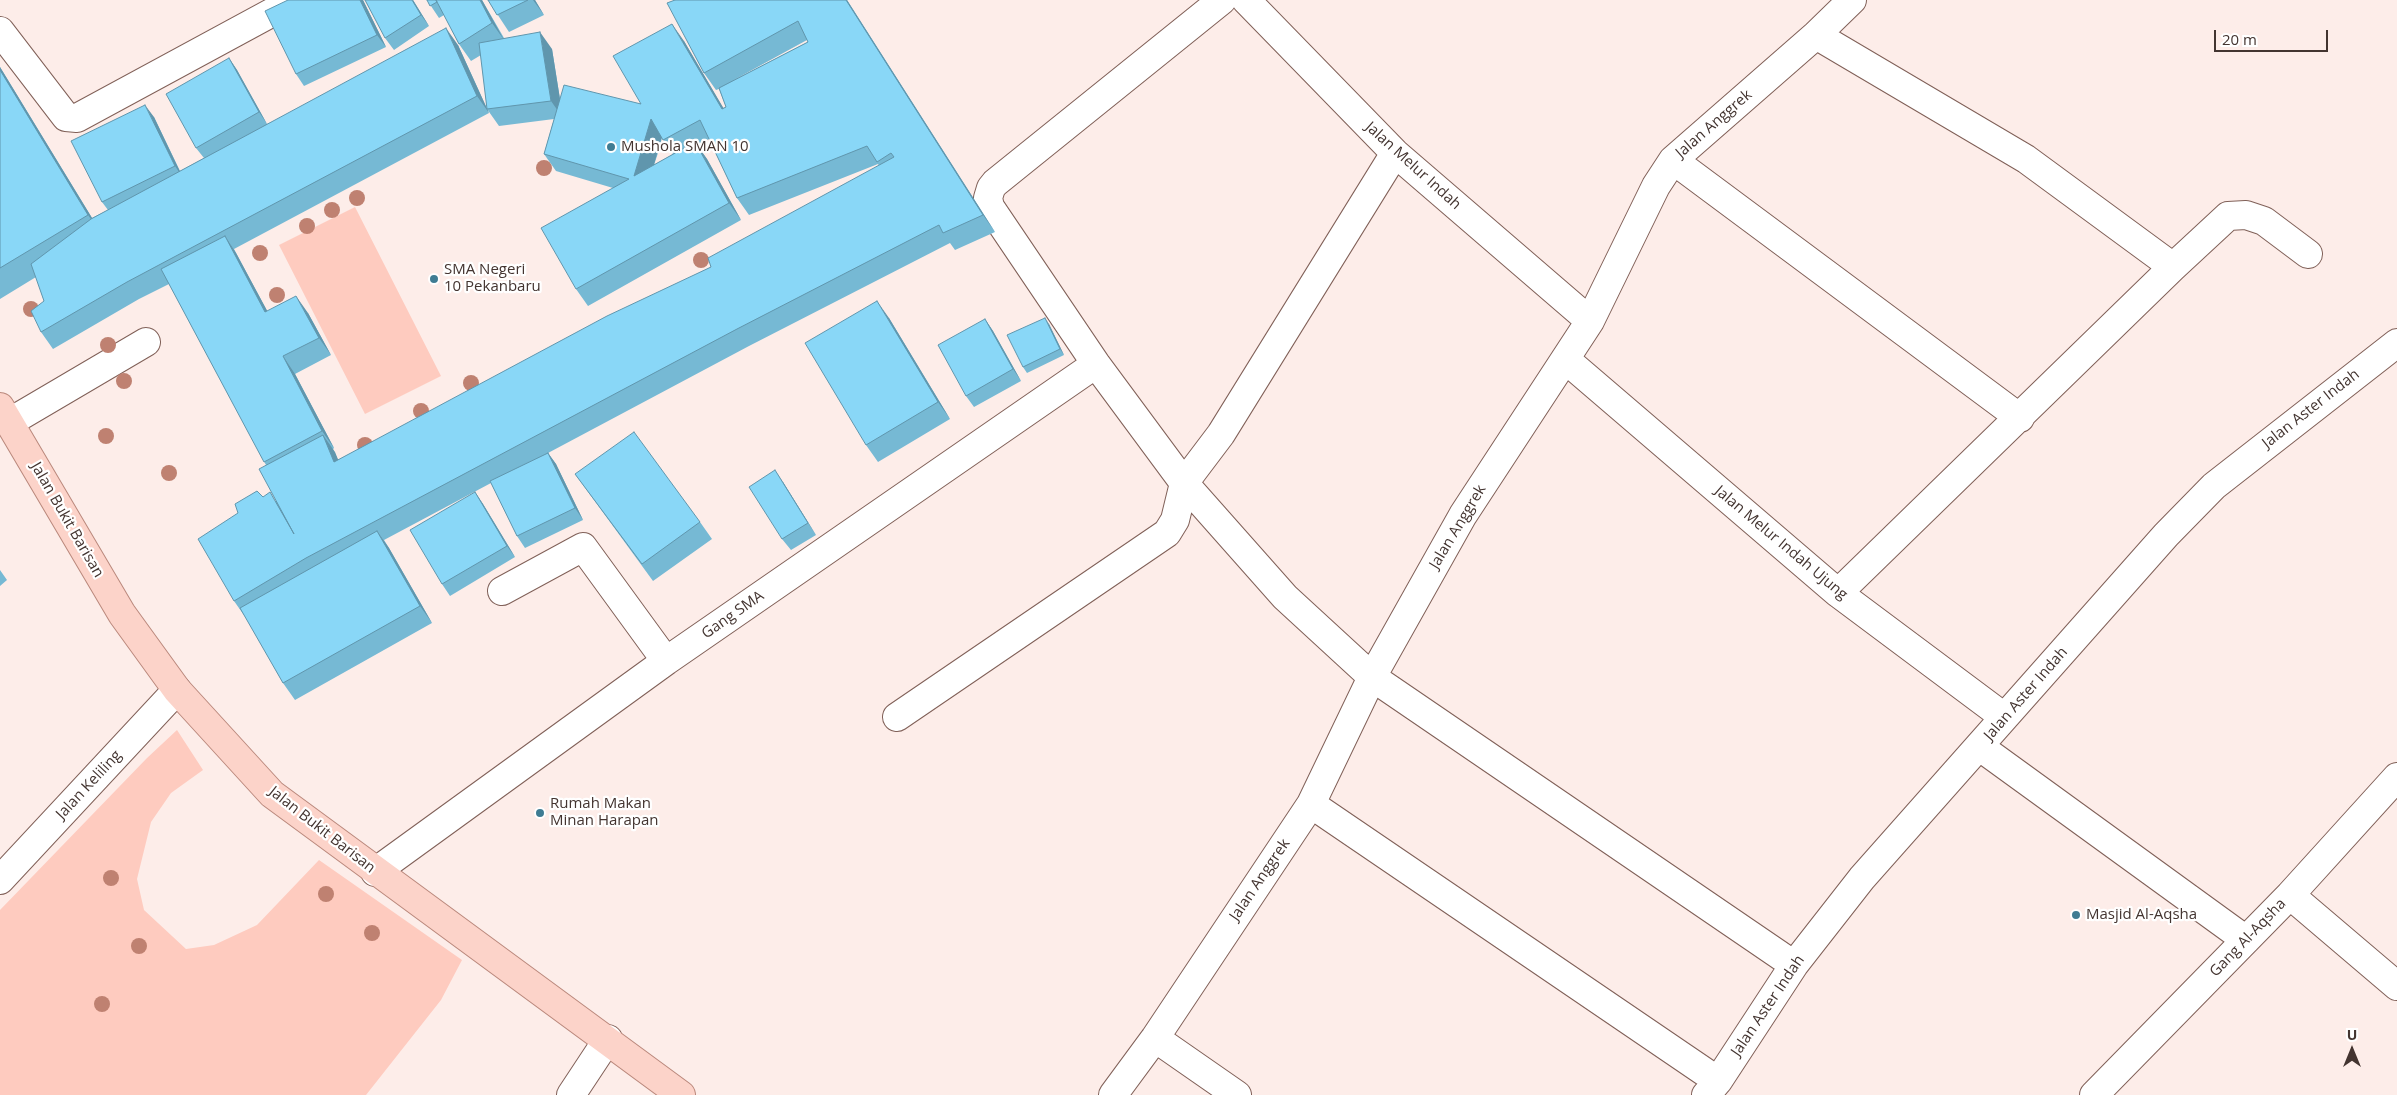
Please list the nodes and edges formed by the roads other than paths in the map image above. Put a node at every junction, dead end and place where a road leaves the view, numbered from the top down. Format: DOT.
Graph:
graph roads {
  1 [pos="295,0"];
  2 [pos="1222,0"];
  3 [pos="1246,0"];
  4 [pos="1852,0"];
  5 [pos="0,31"];
  6 [pos="1816,35"];
  7 [pos="1395,153"];
  8 [pos="1673,160"];
  9 [pos="2308,254"];
  10 [pos="2173,267"];
  11 [pos="1590,321"];
  12 [pos="146,342"];
  13 [pos="2397,343"];
  14 [pos="1565,359"];
  15 [pos="1096,364"];
  16 [pos="5,415"];
  17 [pos="2020,418"];
  18 [pos="1184,483"];
  19 [pos="502,591"];
  20 [pos="1838,592"];
  21 [pos="666,661"];
  22 [pos="1372,677"];
  23 [pos="177,690"];
  24 [pos="897,717"];
  25 [pos="2004,717"];
  26 [pos="1980,747"];
  27 [pos="2397,777"];
  28 [pos="1311,804"];
  29 [pos="375,872"];
  30 [pos="0,880"];
  31 [pos="2290,895"];
  32 [pos="2246,940"];
  33 [pos="1794,965"];
  34 [pos="2397,986"];
  35 [pos="1154,1038"];
  36 [pos="608,1040"];
  37 [pos="1712,1088"];
  38 [pos="571,1095"];
  39 [pos="681,1095"];
  40 [pos="1112,1095"];
  41 [pos="1237,1095"];
  42 [pos="2094,1095"];
  1 -- 5 [label="street"];
  2 -- 15 [label="street"];
  3 -- 7 [label="street, Jalan Melur Indah"];
  4 -- 6 [label="street, Jalan Anggrek"];
  6 -- 8 [label="street, Jalan Anggrek"];
  6 -- 10 [label="street"];
  7 -- 11 [label="street, Jalan Melur Indah"];
  7 -- 18 [label="street"];
  8 -- 11 [label="street, Jalan Anggrek"];
  8 -- 17 [label="street"];
  9 -- 10 [label="street"];
  10 -- 17 [label="street"];
  11 -- 14 [label="street, Jalan Anggrek"];
  12 -- 16 [label="street"];
  13 -- 25 [label="street, Jalan Aster Indah"];
  14 -- 20 [label="street, Jalan Melur Indah Ujung"];
  14 -- 22 [label="street, Jalan Anggrek"];
  15 -- 18 [label="street"];
  15 -- 21 [label="street, Gang SMA"];
  16 -- 23 [label="main road, Jalan Bukit Barisan"];
  17 -- 20 [label="street"];
  18 -- 22 [label="street"];
  18 -- 24 [label="street"];
  19 -- 21 [label="street"];
  20 -- 25 [label="street, Jalan Melur Indah Ujung"];
  21 -- 29 [label="street, Gang SMA"];
  22 -- 28 [label="street, Jalan Anggrek"];
  22 -- 33 [label="street"];
  23 -- 29 [label="main road, Jalan Bukit Barisan"];
  23 -- 30 [label="street, Jalan Keliling"];
  25 -- 26 [label="street, Jalan Aster Indah"];
  26 -- 32 [label="street"];
  26 -- 33 [label="street, Jalan Aster Indah"];
  27 -- 31 [label="street, Gang Al-Aqsha"];
  28 -- 35 [label="street, Jalan Anggrek"];
  28 -- 37 [label="street"];
  29 -- 36 [label="main road, Jalan Bukit Barisan"];
  31 -- 32 [label="street, Gang Al-Aqsha"];
  31 -- 34 [label="street"];
  32 -- 42 [label="street, Gang Al-Aqsha"];
  33 -- 37 [label="street, Jalan Aster Indah"];
  35 -- 40 [label="street, Jalan Anggrek"];
  35 -- 41 [label="street"];
  36 -- 38 [label="street"];
  36 -- 39 [label="main road, Jalan Bukit Barisan"];
}
